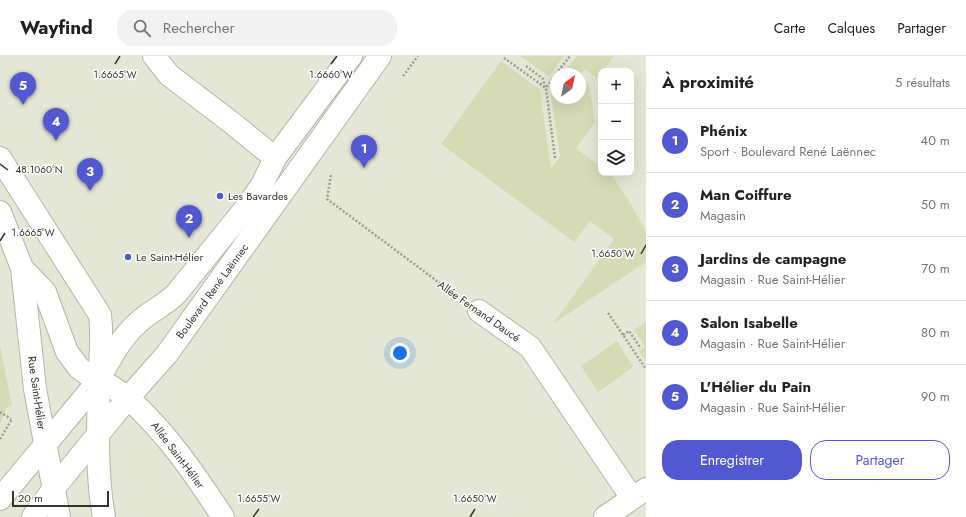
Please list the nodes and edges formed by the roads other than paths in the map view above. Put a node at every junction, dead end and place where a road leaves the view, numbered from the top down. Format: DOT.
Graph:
graph roads {
  1 [pos="154,56"];
  2 [pos="351,56"];
  3 [pos="380,56"];
  4 [pos="0,158"];
  5 [pos="275,158"];
  6 [pos="0,212"];
  7 [pos="22,268"];
  8 [pos="479,311"];
  9 [pos="100,315"];
  10 [pos="146,316"];
  11 [pos="99,380"];
  12 [pos="128,398"];
  13 [pos="98,434"];
  14 [pos="45,444"];
  15 [pos="54,488"];
  16 [pos="639,493"];
  17 [pos="0,499"];
  18 [pos="33,517"];
  19 [pos="59,517"];
  20 [pos="104,517"];
  21 [pos="223,517"];
  22 [pos="605,517"];
  1 -- 5 [label="main road"];
  2 -- 5 [label="main road, Boulevard René Laënnec"];
  3 -- 12 [label="main road, Boulevard René Laënnec"];
  4 -- 9 [label="main road"];
  5 -- 10 [label="main road, Boulevard René Laënnec"];
  6 -- 7 [label="main road, Rue Saint-Hélier"];
  7 -- 11 [label="main road, Rue Saint-Hélier"];
  7 -- 14 [label="main road, Rue Saint-Hélier"];
  8 -- 16 [label="main road, Allée Fernand Daucé"];
  9 -- 10 [label="main road"];
  9 -- 11 [label="main road"];
  10 -- 11 [label="main road, Boulevard René Laënnec"];
  11 -- 12 [label="main road, Rue Saint-Hélier"];
  11 -- 13 [label="main road"];
  11 -- 14 [label="main road, Boulevard René Laënnec"];
  12 -- 13 [label="main road, Boulevard René Laënnec"];
  12 -- 21 [label="main road, Allée Saint-Hélier"];
  13 -- 15 [label="main road, Boulevard René Laënnec"];
  13 -- 20 [label="main road"];
  14 -- 15 [label="main road, Rue Saint-Hélier"];
  14 -- 17 [label="main road, Boulevard René Laënnec"];
  15 -- 18 [label="main road, Boulevard René Laënnec"];
  15 -- 19 [label="main road, Rue Saint-Hélier"];
  16 -- 22 [label="main road"];
}
